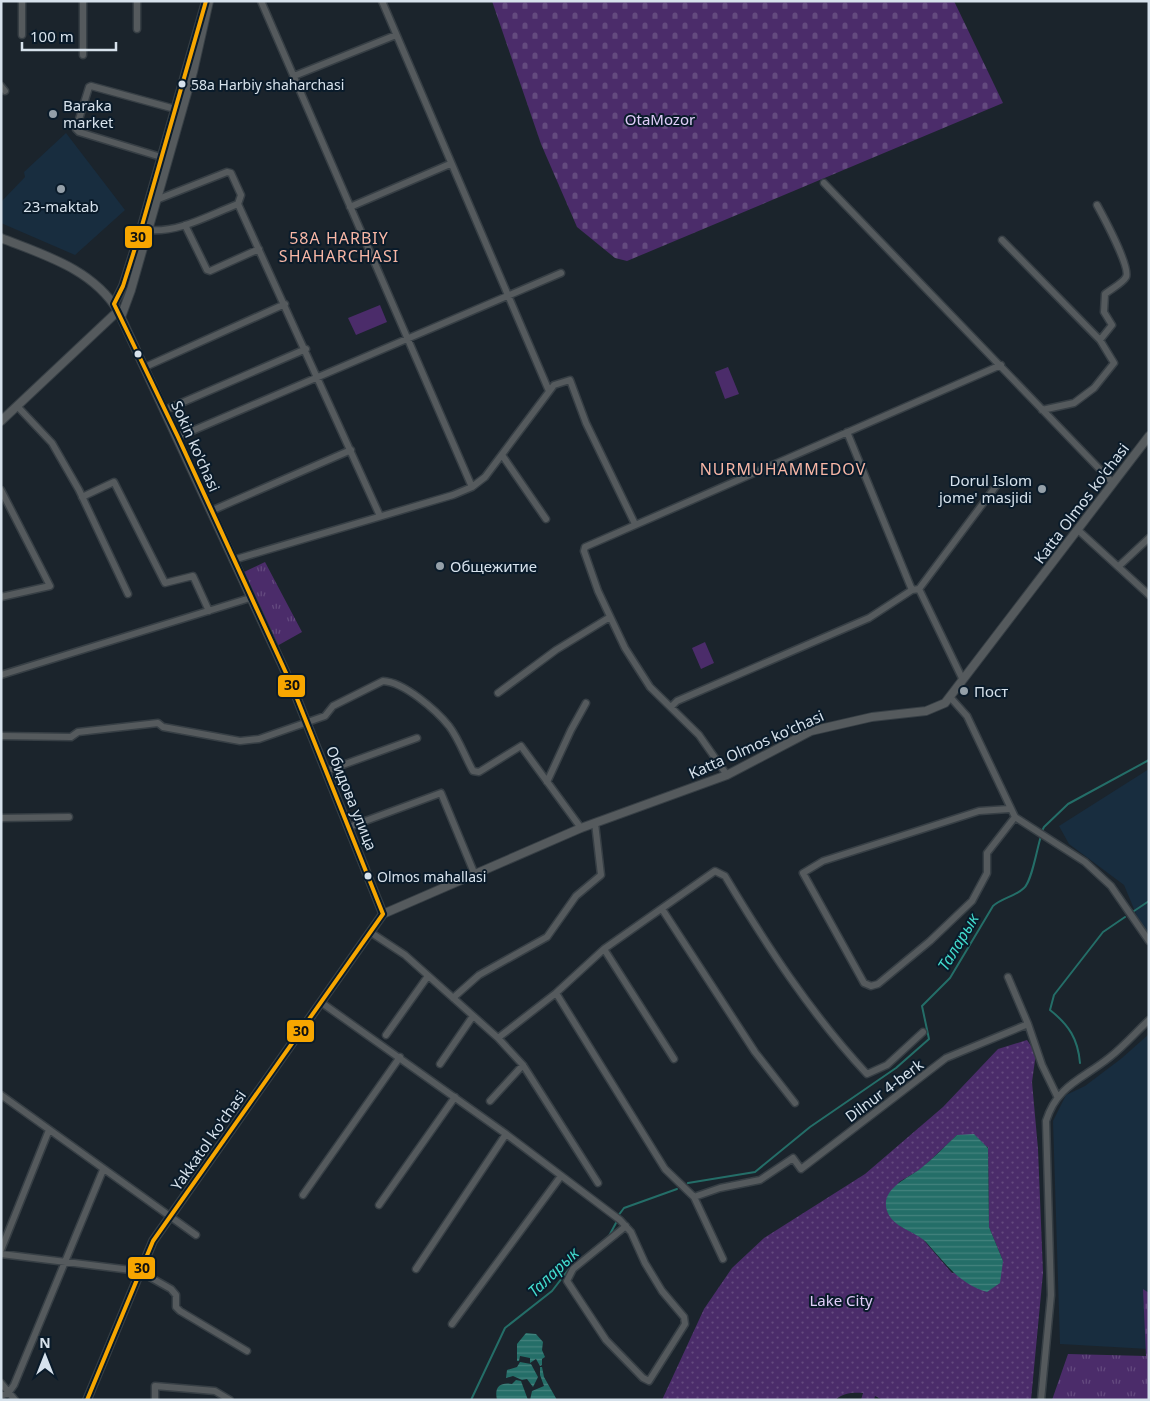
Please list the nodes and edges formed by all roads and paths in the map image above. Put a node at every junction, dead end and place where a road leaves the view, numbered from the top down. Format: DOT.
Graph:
graph roads {
  1 [pos="22,1"];
  2 [pos="83,1"];
  3 [pos="137,1"];
  4 [pos="207,1"];
  5 [pos="261,1"];
  6 [pos="382,1"];
  7 [pos="137,29"];
  8 [pos="22,35"];
  9 [pos="396,35"];
  10 [pos="83,56"];
  11 [pos="294,76"];
  12 [pos="175,109"];
  13 [pos="161,157"];
  14 [pos="450,164"];
  15 [pos="824,183"];
  16 [pos="156,200"];
  17 [pos="238,204"];
  18 [pos="1097,205"];
  19 [pos="350,207"];
  20 [pos="185,225"];
  21 [pos="148,230"];
  22 [pos="1,238"];
  23 [pos="1002,240"];
  24 [pos="259,249"];
  25 [pos="561,273"];
  26 [pos="507,296"];
  27 [pos="285,304"];
  28 [pos="117,311"];
  29 [pos="408,340"];
  30 [pos="1100,340"];
  31 [pos="306,350"];
  32 [pos="1001,365"];
  33 [pos="145,367"];
  34 [pos="318,378"];
  35 [pos="549,391"];
  36 [pos="17,406"];
  37 [pos="165,410"];
  38 [pos="1042,410"];
  39 [pos="1,421"];
  40 [pos="847,432"];
  41 [pos="1149,436"];
  42 [pos="178,437"];
  43 [pos="351,450"];
  44 [pos="502,455"];
  45 [pos="999,482"];
  46 [pos="1113,483"];
  47 [pos="472,487"];
  48 [pos="1,490"];
  49 [pos="82,497"];
  50 [pos="211,511"];
  51 [pos="380,516"];
  52 [pos="546,519"];
  53 [pos="634,524"];
  54 [pos="1078,530"];
  55 [pos="1149,538"];
  56 [pos="233,560"];
  57 [pos="1119,566"];
  58 [pos="916,589"];
  59 [pos="128,594"];
  60 [pos="1149,595"];
  61 [pos="1,597"];
  62 [pos="250,598"];
  63 [pos="209,611"];
  64 [pos="610,618"];
  65 [pos="1,675"];
  66 [pos="962,678"];
  67 [pos="498,693"];
  68 [pos="950,698"];
  69 [pos="586,703"];
  70 [pos="671,707"];
  71 [pos="306,721"];
  72 [pos="1,736"];
  73 [pos="417,738"];
  74 [pos="326,771"];
  75 [pos="727,774"];
  76 [pos="547,782"];
  77 [pos="1009,809"];
  78 [pos="69,816"];
  79 [pos="1015,817"];
  80 [pos="1,818"];
  81 [pos="595,823"];
  82 [pos="348,827"];
  83 [pos="580,828"];
  84 [pos="475,875"];
  85 [pos="662,909"];
  86 [pos="383,914"];
  87 [pos="370,932"];
  88 [pos="1149,942"];
  89 [pos="604,949"];
  90 [pos="428,976"];
  91 [pos="1008,977"];
  92 [pos="556,993"];
  93 [pos="453,998"];
  94 [pos="322,1003"];
  95 [pos="473,1016"];
  96 [pos="1149,1020"];
  97 [pos="1028,1024"];
  98 [pos="923,1032"];
  99 [pos="386,1035"];
  100 [pos="498,1038"];
  101 [pos="400,1057"];
  102 [pos="674,1059"];
  103 [pos="440,1064"];
  104 [pos="523,1065"];
  105 [pos="1,1095"];
  106 [pos="1057,1096"];
  107 [pos="455,1097"];
  108 [pos="490,1101"];
  109 [pos="795,1103"];
  110 [pos="49,1130"];
  111 [pos="506,1134"];
  112 [pos="103,1170"];
  113 [pos="561,1176"];
  114 [pos="598,1183"];
  115 [pos="303,1195"];
  116 [pos="694,1197"];
  117 [pos="378,1205"];
  118 [pos="170,1216"];
  119 [pos="626,1226"];
  120 [pos="196,1235"];
  121 [pos="1,1252"];
  122 [pos="723,1259"];
  123 [pos="66,1262"];
  124 [pos="416,1270"];
  125 [pos="139,1271"];
  126 [pos="452,1324"];
  127 [pos="247,1351"];
  128 [pos="1,1383"];
  129 [pos="9,1392"];
  130 [pos="1,1396"];
  131 [pos="15,1400"];
  132 [pos="87,1400"];
  133 [pos="154,1400"];
  134 [pos="230,1400"];
  135 [pos="1040,1400"];
  1 -- 8 [label="street"];
  2 -- 10 [label="street"];
  3 -- 7 [label="street"];
  4 -- 12 [label="street"];
  4 -- 16 [label="street"];
  5 -- 11 [label="street"];
  6 -- 9 [label="street"];
  9 -- 11 [label="street"];
  9 -- 14 [label="street"];
  11 -- 19 [label="street"];
  12 -- 13 [label="street"];
  12 -- 13 [label="street"];
  13 -- 28 [label="street"];
  14 -- 19 [label="street"];
  14 -- 26 [label="street"];
  15 -- 32 [label="street"];
  16 -- 17 [label="street"];
  16 -- 21 [label="street"];
  17 -- 20 [label="street"];
  17 -- 24 [label="street"];
  18 -- 30 [label="street"];
  19 -- 29 [label="street"];
  20 -- 21 [label="street"];
  20 -- 24 [label="street"];
  21 -- 28 [label="street"];
  22 -- 28 [label="street, Sokin ko'chasi"];
  23 -- 30 [label="street"];
  24 -- 27 [label="street"];
  25 -- 26 [label="street"];
  26 -- 29 [label="street"];
  26 -- 35 [label="street"];
  27 -- 31 [label="street"];
  27 -- 33 [label="street"];
  28 -- 33 [label="street, Sokin ko'chasi"];
  28 -- 36 [label="street"];
  29 -- 34 [label="street"];
  29 -- 47 [label="street"];
  30 -- 38 [label="street"];
  31 -- 34 [label="street"];
  31 -- 37 [label="street"];
  32 -- 38 [label="street"];
  32 -- 40 [label="street"];
  33 -- 37 [label="street, Sokin ko'chasi"];
  34 -- 42 [label="street"];
  34 -- 43 [label="street"];
  35 -- 44 [label="street"];
  35 -- 53 [label="street"];
  36 -- 39 [label="street"];
  36 -- 49 [label="street"];
  37 -- 42 [label="street, Sokin ko'chasi"];
  38 -- 46 [label="street"];
  40 -- 53 [label="street"];
  40 -- 58 [label="street"];
  41 -- 46 [label="street, Katta Olmos ko'chasi"];
  42 -- 50 [label="street, Sokin ko'chasi"];
  43 -- 50 [label="street"];
  43 -- 51 [label="street"];
  44 -- 47 [label="street"];
  44 -- 52 [label="street"];
  45 -- 58 [label="street"];
  46 -- 54 [label="street, Katta Olmos ko'chasi"];
  47 -- 51 [label="street"];
  48 -- 61 [label="street"];
  49 -- 59 [label="street"];
  49 -- 63 [label="street"];
  50 -- 56 [label="street, Sokin ko'chasi"];
  51 -- 56 [label="street"];
  53 -- 64 [label="street"];
  54 -- 57 [label="street"];
  54 -- 66 [label="street, Katta Olmos ko'chasi"];
  55 -- 57 [label="street"];
  56 -- 62 [label="street, Sokin ko'chasi"];
  57 -- 60 [label="street"];
  58 -- 66 [label="street"];
  58 -- 70 [label="street"];
  62 -- 63 [label="street"];
  62 -- 71 [label="street, Sokin ko'chasi"];
  63 -- 65 [label="street"];
  64 -- 67 [label="street"];
  64 -- 70 [label="street"];
  66 -- 68 [label="street, Katta Olmos ko'chasi"];
  68 -- 75 [label="street, Katta Olmos ko'chasi"];
  68 -- 77 [label="street"];
  69 -- 76 [label="street"];
  70 -- 75 [label="street"];
  71 -- 72 [label="street"];
  71 -- 74 [label="street, Обидова улица"];
  71 -- 76 [label="street"];
  73 -- 74 [label="street"];
  74 -- 82 [label="street, Обидова улица"];
  75 -- 81 [label="street, Katta Olmos ko'chasi"];
  76 -- 83 [label="street"];
  77 -- 79 [label="street"];
  77 -- 79 [label="street"];
  78 -- 80 [label="street"];
  79 -- 88 [label="street"];
  81 -- 83 [label="street, Katta Olmos ko'chasi"];
  81 -- 93 [label="street"];
  82 -- 84 [label="street"];
  82 -- 86 [label="street, Обидова улица"];
  83 -- 84 [label="street, Katta Olmos ko'chasi"];
  84 -- 86 [label="street, Katta Olmos ko'chasi"];
  85 -- 89 [label="street"];
  85 -- 98 [label="street"];
  85 -- 109 [label="street"];
  86 -- 87 [label="street, Yakkatol ko'chasi"];
  87 -- 90 [label="street"];
  87 -- 94 [label="street, Yakkatol ko'chasi"];
  89 -- 92 [label="street"];
  89 -- 102 [label="street"];
  90 -- 93 [label="street"];
  90 -- 99 [label="street"];
  91 -- 97 [label="street"];
  92 -- 100 [label="street"];
  92 -- 116 [label="street"];
  93 -- 95 [label="street"];
  94 -- 101 [label="street"];
  94 -- 118 [label="street, Yakkatol ko'chasi"];
  95 -- 100 [label="street"];
  95 -- 103 [label="street"];
  96 -- 106 [label="street"];
  97 -- 106 [label="street"];
  97 -- 116 [label="street, Dilnur 4-berk"];
  100 -- 104 [label="street"];
  101 -- 107 [label="street"];
  101 -- 115 [label="street"];
  104 -- 108 [label="street"];
  104 -- 114 [label="street"];
  105 -- 110 [label="street"];
  106 -- 135 [label="street"];
  107 -- 111 [label="street"];
  107 -- 117 [label="street"];
  110 -- 112 [label="street"];
  110 -- 121 [label="street"];
  111 -- 113 [label="street"];
  111 -- 124 [label="street"];
  112 -- 118 [label="street"];
  112 -- 123 [label="street"];
  113 -- 119 [label="street"];
  113 -- 126 [label="street"];
  116 -- 122 [label="street"];
  118 -- 120 [label="street"];
  118 -- 125 [label="street, Yakkatol ko'chasi"];
  119 -- 119 [label="street"];
  121 -- 123 [label="street"];
  123 -- 125 [label="street"];
  123 -- 129 [label="street"];
  125 -- 127 [label="street"];
  125 -- 132 [label="street, Yakkatol ko'chasi"];
  128 -- 129 [label="street"];
  129 -- 130 [label="street"];
  129 -- 131 [label="street"];
  133 -- 134 [label="street"];
}
